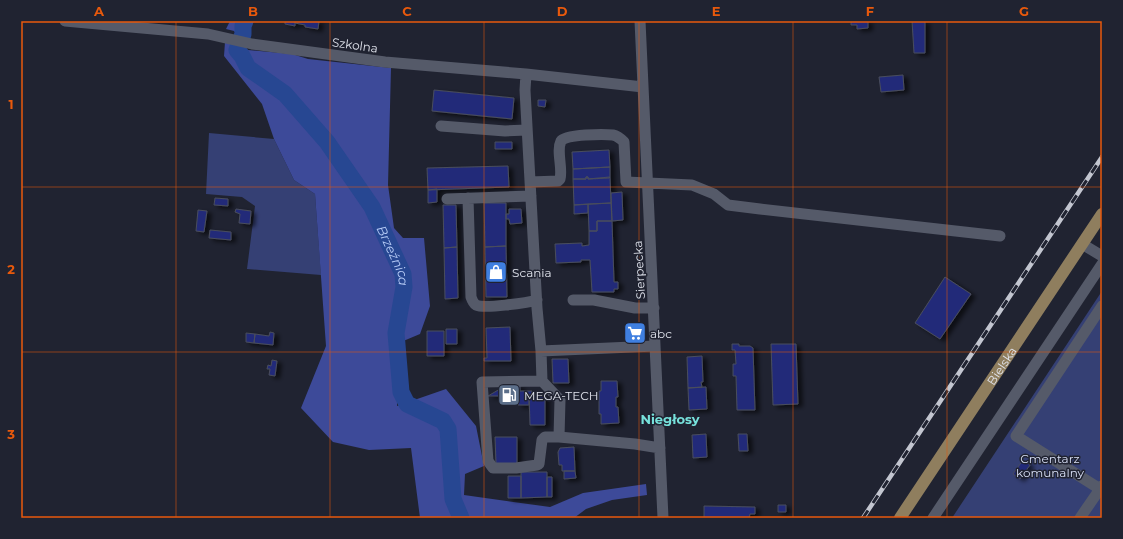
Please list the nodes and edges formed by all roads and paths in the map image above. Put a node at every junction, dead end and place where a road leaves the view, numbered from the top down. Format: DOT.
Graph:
graph roads {
  1 [pos="65,21"];
  2 [pos="640,21"];
  3 [pos="526,74"];
  4 [pos="643,87"];
  5 [pos="441,126"];
  6 [pos="527,130"];
  7 [pos="530,182"];
  8 [pos="648,182"];
  9 [pos="531,196"];
  10 [pos="447,198"];
  11 [pos="468,198"];
  12 [pos="1102,214"];
  13 [pos="1000,236"];
  14 [pos="1082,244"];
  15 [pos="1102,256"];
  16 [pos="1102,264"];
  17 [pos="537,300"];
  18 [pos="573,300"];
  19 [pos="1102,306"];
  20 [pos="654,308"];
  21 [pos="655,346"];
  22 [pos="541,351"];
  23 [pos="542,381"];
  24 [pos="559,437"];
  25 [pos="660,448"];
  26 [pos="1101,487"];
  27 [pos="663,518"];
  28 [pos="900,518"];
  29 [pos="933,518"];
  30 [pos="1080,518"];
  1 -- 3 [label="street, Szkolna"];
  2 -- 4 [label="street, Sierpecka"];
  3 -- 4 [label="street, Szkolna"];
  3 -- 6 [label="street"];
  4 -- 8 [label="street, Sierpecka"];
  5 -- 6 [label="street"];
  6 -- 7 [label="street"];
  7 -- 8 [label="street"];
  7 -- 9 [label="street"];
  8 -- 13 [label="street"];
  8 -- 20 [label="street, Sierpecka"];
  9 -- 11 [label="street"];
  9 -- 17 [label="street"];
  10 -- 11 [label="street"];
  11 -- 17 [label="street"];
  12 -- 14 [label="main road, Bielska"];
  14 -- 15 [label="street"];
  14 -- 28 [label="main road, Bielska"];
  16 -- 29 [label="street"];
  17 -- 22 [label="street"];
  18 -- 20 [label="street"];
  19 -- 26 [label="street"];
  20 -- 21 [label="street, Sierpecka"];
  21 -- 22 [label="street"];
  21 -- 25 [label="street, Sierpecka"];
  22 -- 23 [label="street"];
  23 -- 24 [label="street"];
  23 -- 24 [label="street"];
  24 -- 25 [label="street"];
  25 -- 27 [label="street, Sierpecka"];
  26 -- 30 [label="street"];
}
